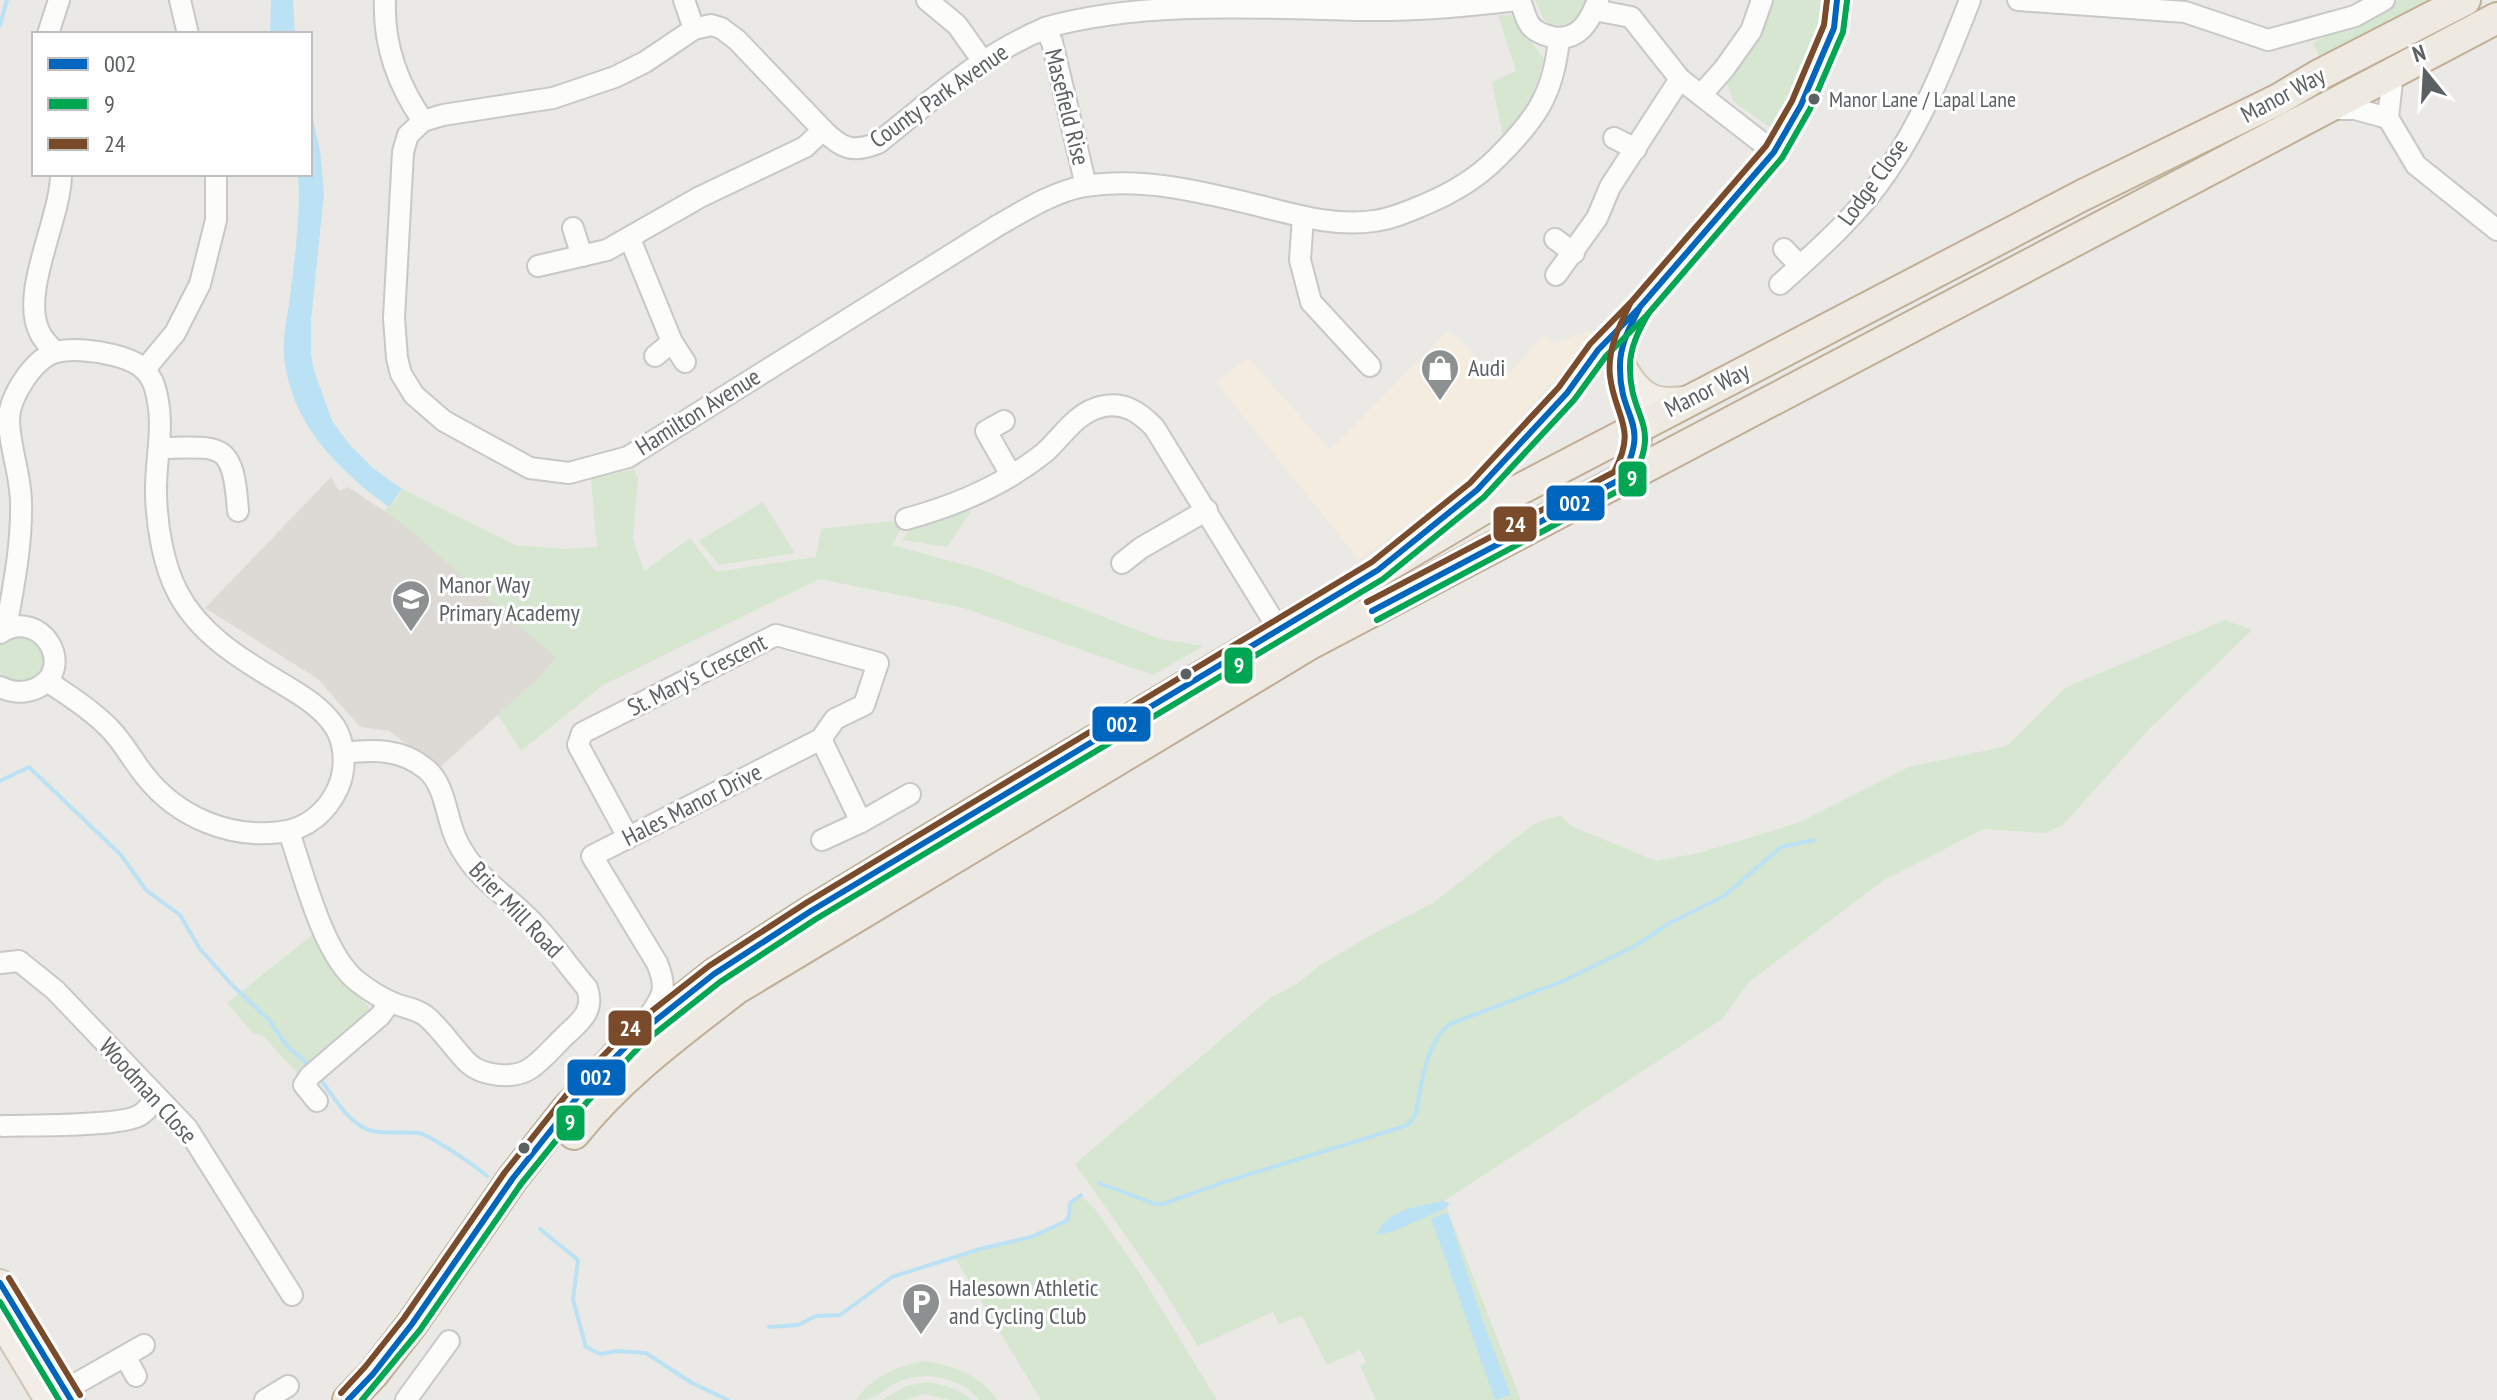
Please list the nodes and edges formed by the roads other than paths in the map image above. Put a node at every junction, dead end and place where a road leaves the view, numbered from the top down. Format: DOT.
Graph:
graph roads {
  1 [pos="59,0"];
  2 [pos="180,0"];
  3 [pos="385,0"];
  4 [pos="684,0"];
  5 [pos="927,0"];
  6 [pos="1519,0"];
  7 [pos="1762,0"];
  8 [pos="1837,0"];
  9 [pos="1970,0"];
  10 [pos="2018,0"];
  11 [pos="2384,0"];
  12 [pos="2465,0"];
  13 [pos="1294,3"];
  14 [pos="1596,5"];
  15 [pos="2497,18"];
  16 [pos="1045,28"];
  17 [pos="694,29"];
  18 [pos="49,32"];
  19 [pos="188,32"];
  20 [pos="1559,38"];
  21 [pos="982,60"];
  22 [pos="2393,72"];
  23 [pos="1680,79"];
  24 [pos="1701,95"];
  25 [pos="2326,109"];
  26 [pos="2388,118"];
  27 [pos="423,121"];
  28 [pos="823,130"];
  29 [pos="1614,138"];
  30 [pos="1636,149"];
  31 [pos="1774,152"];
  32 [pos="61,176"];
  33 [pos="216,176"];
  34 [pos="1086,186"];
  35 [pos="1303,217"];
  36 [pos="573,228"];
  37 [pos="2497,230"];
  38 [pos="630,239"];
  39 [pos="1555,239"];
  40 [pos="1784,249"];
  41 [pos="1574,253"];
  42 [pos="582,256"];
  43 [pos="538,266"];
  44 [pos="1800,266"];
  45 [pos="1556,275"];
  46 [pos="1780,284"];
  47 [pos="1639,308"];
  48 [pos="672,342"];
  49 [pos="55,352"];
  50 [pos="655,356"];
  51 [pos="685,362"];
  52 [pos="1589,362"];
  53 [pos="1620,362"];
  54 [pos="1370,366"];
  55 [pos="145,369"];
  56 [pos="1692,399"];
  57 [pos="1637,426"];
  58 [pos="987,427"];
  59 [pos="159,448"];
  60 [pos="1011,475"];
  61 [pos="1621,479"];
  62 [pos="1207,510"];
  63 [pos="238,511"];
  64 [pos="906,519"];
  65 [pos="1122,563"];
  66 [pos="1378,570"];
  67 [pos="1279,630"];
  68 [pos="3,631"];
  69 [pos="47,681"];
  70 [pos="3,690"];
  71 [pos="821,739"];
  72 [pos="344,753"];
  73 [pos="910,794"];
  74 [pos="861,822"];
  75 [pos="289,832"];
  76 [pos="628,837"];
  77 [pos="822,840"];
  78 [pos="0,963"];
  79 [pos="657,963"];
  80 [pos="714,974"];
  81 [pos="390,1002"];
  82 [pos="636,1036"];
  83 [pos="157,1097"];
  84 [pos="317,1101"];
  85 [pos="3,1126"];
  86 [pos="0,1283"];
  87 [pos="292,1295"];
  88 [pos="0,1320"];
  89 [pos="449,1341"];
  90 [pos="144,1345"];
  91 [pos="0,1347"];
  92 [pos="125,1356"];
  93 [pos="29,1368"];
  94 [pos="136,1376"];
  95 [pos="288,1386"];
  96 [pos="61,1397"];
  97 [pos="265,1400"];
  98 [pos="348,1400"];
  99 [pos="374,1400"];
  100 [pos="406,1400"];
  1 -- 18 [label="street"];
  2 -- 19 [label="street"];
  3 -- 27 [label="street"];
  4 -- 17 [label="street"];
  5 -- 21 [label="street"];
  6 -- 13 [label="street, County Park Avenue"];
  6 -- 20 [label="street"];
  7 -- 24 [label="street"];
  8 -- 31 [label="main road"];
  9 -- 44 [label="street, Lodge Close"];
  10 -- 11 [label="street"];
  12 -- 56 [label="highway, Manor Way"];
  13 -- 16 [label="street, County Park Avenue"];
  14 -- 20 [label="street"];
  14 -- 23 [label="street"];
  15 -- 22 [label="highway, Manor Way"];
  16 -- 21 [label="street, County Park Avenue"];
  16 -- 34 [label="street, Masefield Rise"];
  17 -- 27 [label="street"];
  17 -- 28 [label="street"];
  20 -- 35 [label="street, Hamilton Avenue"];
  21 -- 28 [label="street, County Park Avenue"];
  22 -- 25 [label="highway, Manor Way"];
  22 -- 26 [label="street"];
  23 -- 24 [label="street"];
  23 -- 30 [label="street"];
  24 -- 31 [label="street"];
  25 -- 26 [label="street"];
  25 -- 61 [label="highway, Manor Way"];
  26 -- 37 [label="street"];
  27 -- 34 [label="street, Hamilton Avenue"];
  28 -- 38 [label="street"];
  29 -- 30 [label="street"];
  30 -- 41 [label="street"];
  31 -- 47 [label="main road"];
  32 -- 49 [label="street"];
  33 -- 55 [label="street"];
  34 -- 35 [label="street, Hamilton Avenue"];
  35 -- 54 [label="street"];
  36 -- 42 [label="street"];
  38 -- 42 [label="street"];
  38 -- 48 [label="street"];
  39 -- 41 [label="street"];
  40 -- 44 [label="street"];
  41 -- 45 [label="street"];
  42 -- 43 [label="street"];
  44 -- 46 [label="street, Lodge Close"];
  47 -- 52 [label="main road"];
  47 -- 53 [label="main road"];
  48 -- 50 [label="street"];
  48 -- 51 [label="street"];
  49 -- 55 [label="street"];
  49 -- 68 [label="street"];
  52 -- 53 [label="main road"];
  52 -- 66 [label="main road"];
  53 -- 56 [label="main road"];
  53 -- 57 [label="main road"];
  55 -- 59 [label="street"];
  56 -- 57 [label="highway, Manor Way"];
  57 -- 61 [label="main road"];
  57 -- 66 [label="highway, Manor Way"];
  58 -- 60 [label="street"];
  59 -- 63 [label="street"];
  59 -- 72 [label="street"];
  60 -- 62 [label="street"];
  60 -- 64 [label="street"];
  61 -- 99 [label="highway, Manor Way"];
  62 -- 65 [label="street"];
  62 -- 67 [label="street"];
  66 -- 67 [label="highway, Manor Way"];
  67 -- 80 [label="highway, Manor Way"];
  68 -- 69 [label="street"];
  69 -- 70 [label="street"];
  69 -- 75 [label="street"];
  71 -- 74 [label="street"];
  71 -- 76 [label="street, Hales Manor Drive"];
  71 -- 76 [label="street, St. Mary's Crescent"];
  72 -- 75 [label="street"];
  72 -- 81 [label="street, Brier Mill Road"];
  73 -- 74 [label="street"];
  74 -- 77 [label="street"];
  75 -- 81 [label="street"];
  76 -- 79 [label="street, Hales Manor Drive"];
  78 -- 83 [label="street, Woodman Close"];
  79 -- 80 [label="street"];
  79 -- 82 [label="street, Hales Manor Drive"];
  80 -- 82 [label="highway, Manor Way"];
  81 -- 84 [label="street"];
  82 -- 98 [label="highway, Manor Way"];
  83 -- 85 [label="street"];
  83 -- 87 [label="street, Woodman Close"];
  86 -- 96 [label="main road"];
  88 -- 93 [label="main road"];
  89 -- 100 [label="street"];
  90 -- 92 [label="street"];
  91 -- 93 [label="street"];
  92 -- 94 [label="street"];
  92 -- 96 [label="street"];
  93 -- 96 [label="main road"];
  95 -- 97 [label="street"];
}
